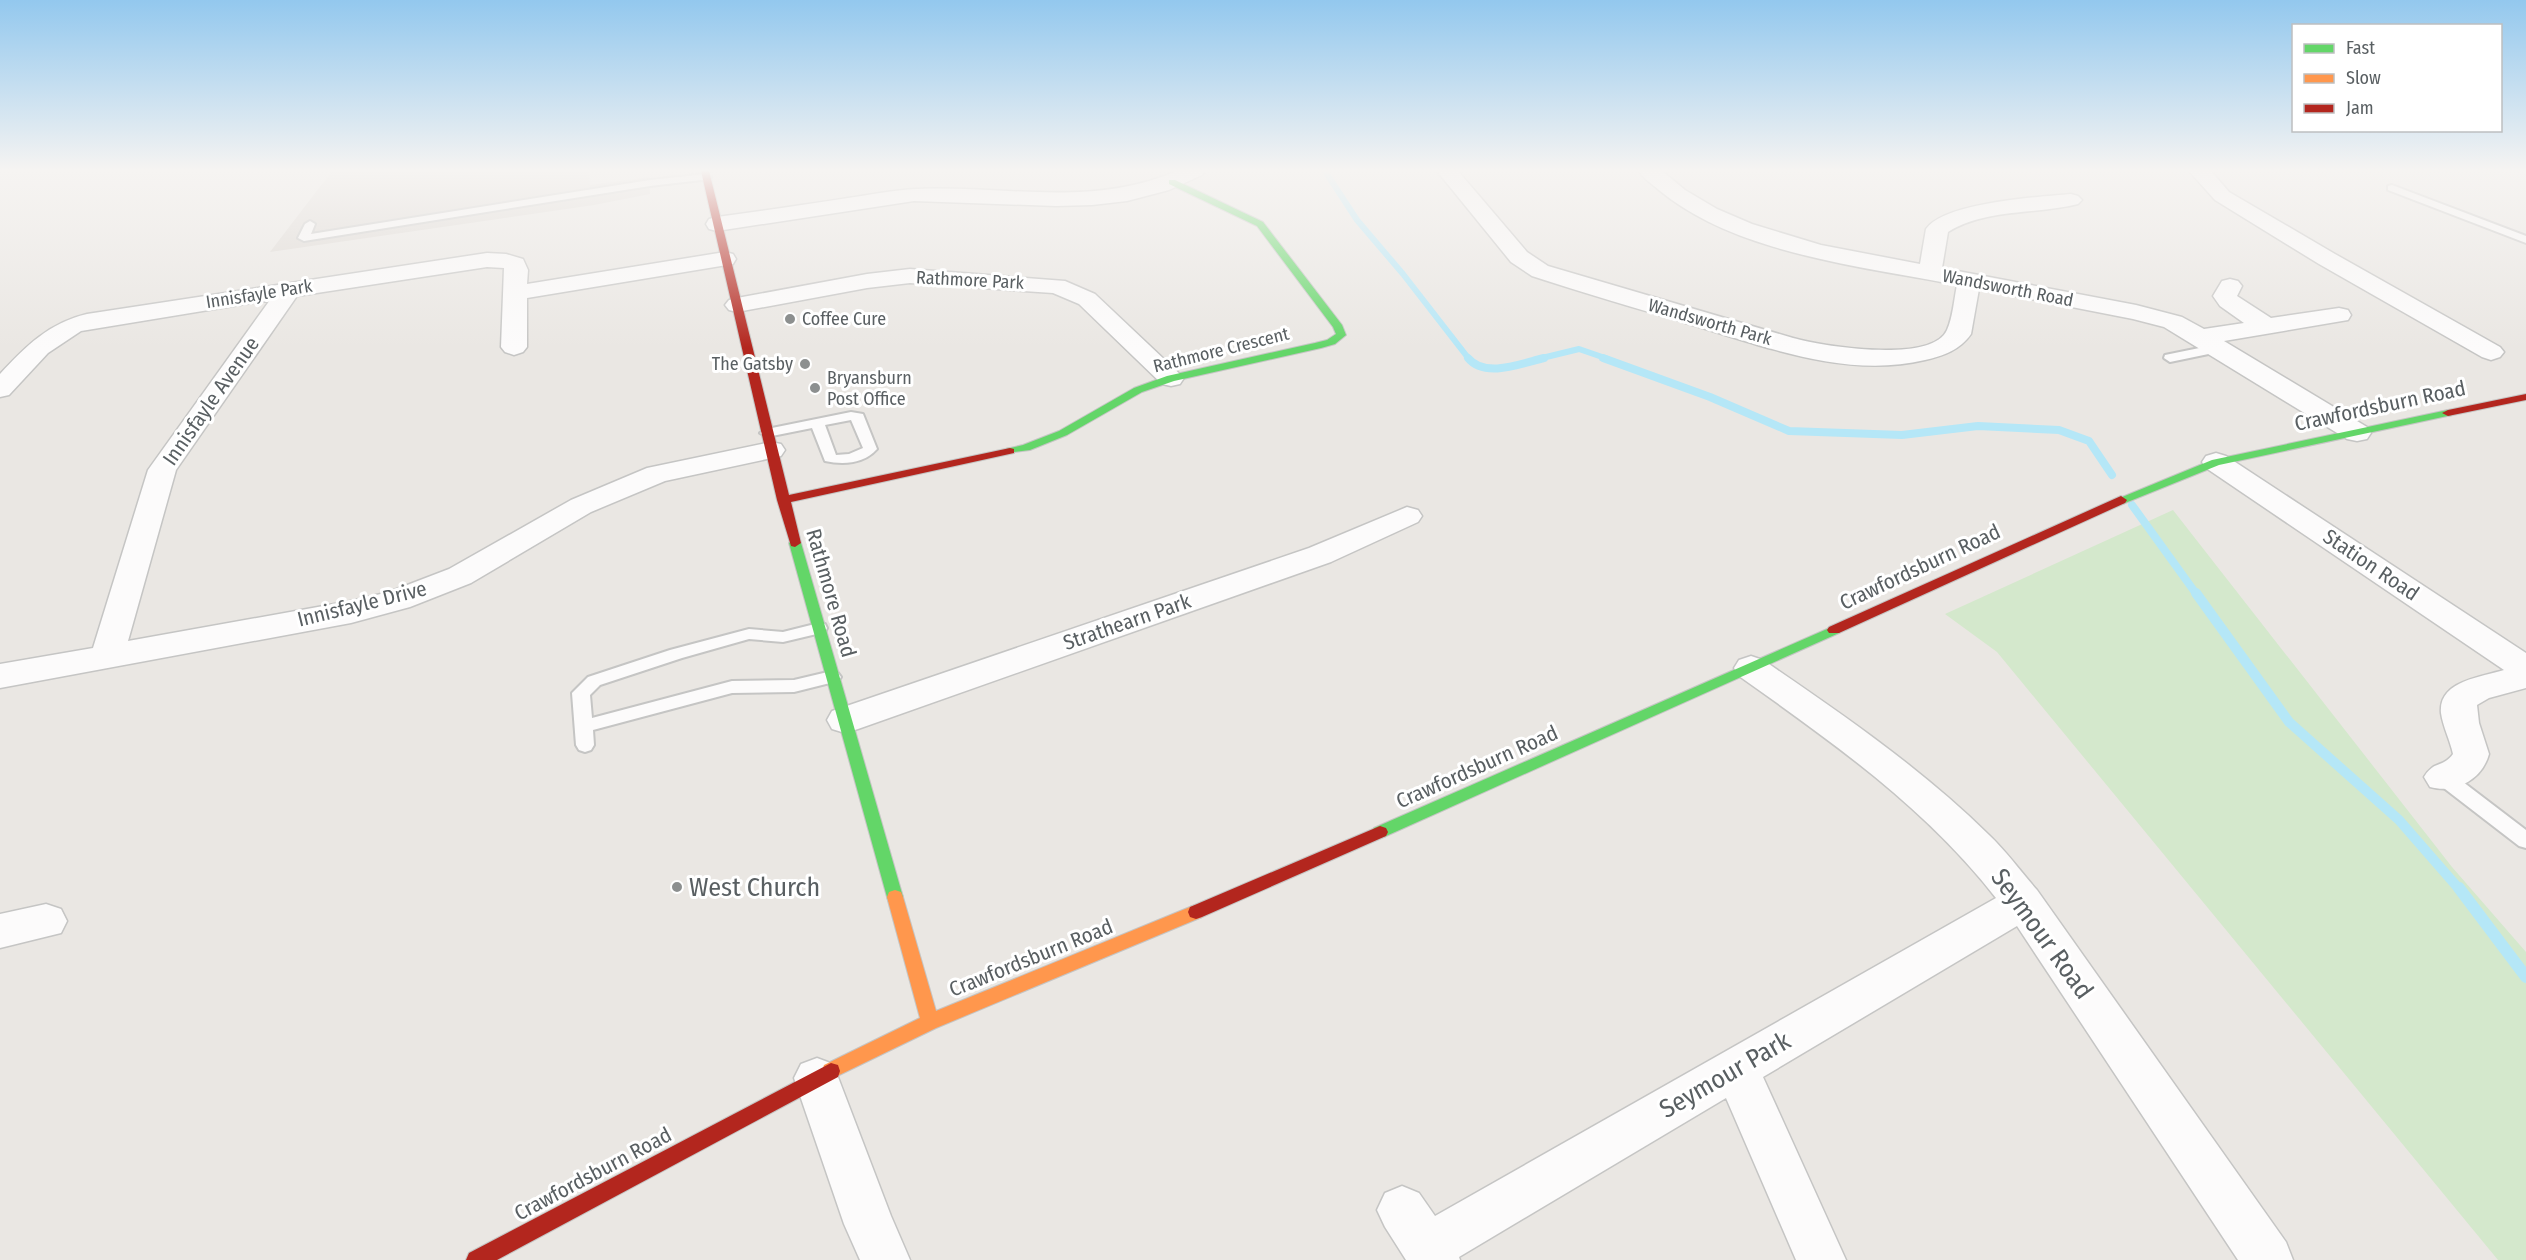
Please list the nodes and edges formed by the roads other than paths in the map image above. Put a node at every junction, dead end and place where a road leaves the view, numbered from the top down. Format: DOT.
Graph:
graph roads {
  1 [pos="308,230"];
  2 [pos="350,230"];
  3 [pos="718,230"];
  4 [pos="1264,230"];
  5 [pos="1497,230"];
  6 [pos="1751,230"];
  7 [pos="1937,230"];
  8 [pos="2277,230"];
  9 [pos="2500,230"];
  10 [pos="2526,240"];
  11 [pos="725,259"];
  12 [pos="1930,273"];
  13 [pos="1969,281"];
  14 [pos="2230,286"];
  15 [pos="289,290"];
  16 [pos="516,293"];
  17 [pos="737,305"];
  18 [pos="2338,315"];
  19 [pos="2266,326"];
  20 [pos="2209,342"];
  21 [pos="514,347"];
  22 [pos="2491,352"];
  23 [pos="2170,358"];
  24 [pos="1171,378"];
  25 [pos="0,389"];
  26 [pos="2526,397"];
  27 [pos="817,423"];
  28 [pos="2357,433"];
  29 [pos="769,441"];
  30 [pos="2216,462"];
  31 [pos="783,500"];
  32 [pos="1407,516"];
  33 [pos="819,628"];
  34 [pos="107,656"];
  35 [pos="1751,668"];
  36 [pos="2526,669"];
  37 [pos="0,676"];
  38 [pos="2526,676"];
  39 [pos="832,677"];
  40 [pos="845,720"];
  41 [pos="584,726"];
  42 [pos="585,745"];
  43 [pos="2443,777"];
  44 [pos="2526,841"];
  45 [pos="2023,902"];
  46 [pos="46,921"];
  47 [pos="0,931"];
  48 [pos="930,1022"];
  49 [pos="1736,1068"];
  50 [pos="817,1078"];
  51 [pos="1421,1239"];
  52 [pos="476,1260"];
  53 [pos="885,1260"];
  54 [pos="1821,1260"];
  55 [pos="2268,1260"];
  1 -- 2 [label="lane"];
  3 -- 11 [label="street, Rathmore Road"];
  4 -- 24 [label="street, Rathmore Crescent"];
  5 -- 13 [label="street, Wandsworth Park"];
  6 -- 12 [label="street, Wandsworth Road"];
  7 -- 12 [label="street"];
  8 -- 22 [label="street"];
  9 -- 10 [label="lane"];
  11 -- 16 [label="street"];
  11 -- 17 [label="street, Rathmore Road"];
  12 -- 13 [label="street, Wandsworth Road"];
  13 -- 20 [label="street, Wandsworth Road"];
  14 -- 19 [label="street"];
  15 -- 16 [label="street, Innisfayle Park"];
  15 -- 25 [label="street, Innisfayle Park"];
  15 -- 34 [label="street, Innisfayle Avenue"];
  16 -- 21 [label="street, Innisfayle Park"];
  17 -- 24 [label="street, Rathmore Park"];
  17 -- 29 [label="street, Rathmore Road"];
  18 -- 19 [label="street"];
  19 -- 20 [label="street"];
  20 -- 23 [label="lane"];
  20 -- 28 [label="street, Wandsworth Road"];
  24 -- 31 [label="street, Rathmore Crescent"];
  26 -- 28 [label="street, Crawfordsburn Road"];
  27 -- 29 [label="lane"];
  28 -- 30 [label="street, Crawfordsburn Road"];
  29 -- 31 [label="street, Rathmore Road"];
  29 -- 34 [label="street, Innisfayle Drive"];
  30 -- 35 [label="street, Crawfordsburn Road"];
  30 -- 36 [label="street, Station Road"];
  31 -- 33 [label="street, Rathmore Road"];
  32 -- 40 [label="street, Strathearn Park"];
  33 -- 39 [label="street, Rathmore Road"];
  33 -- 41 [label="lane"];
  34 -- 37 [label="street, Innisfayle Drive"];
  35 -- 45 [label="street, Seymour Road"];
  35 -- 48 [label="street, Crawfordsburn Road"];
  38 -- 43 [label="street"];
  39 -- 40 [label="street, Rathmore Road"];
  39 -- 41 [label="lane"];
  40 -- 48 [label="street, Rathmore Road"];
  41 -- 42 [label="lane"];
  43 -- 44 [label="lane"];
  45 -- 49 [label="street, Seymour Park"];
  45 -- 55 [label="street, Seymour Road"];
  46 -- 47 [label="street"];
  48 -- 50 [label="street, Crawfordsburn Road"];
  49 -- 51 [label="street, Seymour Park"];
  49 -- 54 [label="street"];
  50 -- 52 [label="street, Crawfordsburn Road"];
  50 -- 53 [label="street"];
}
